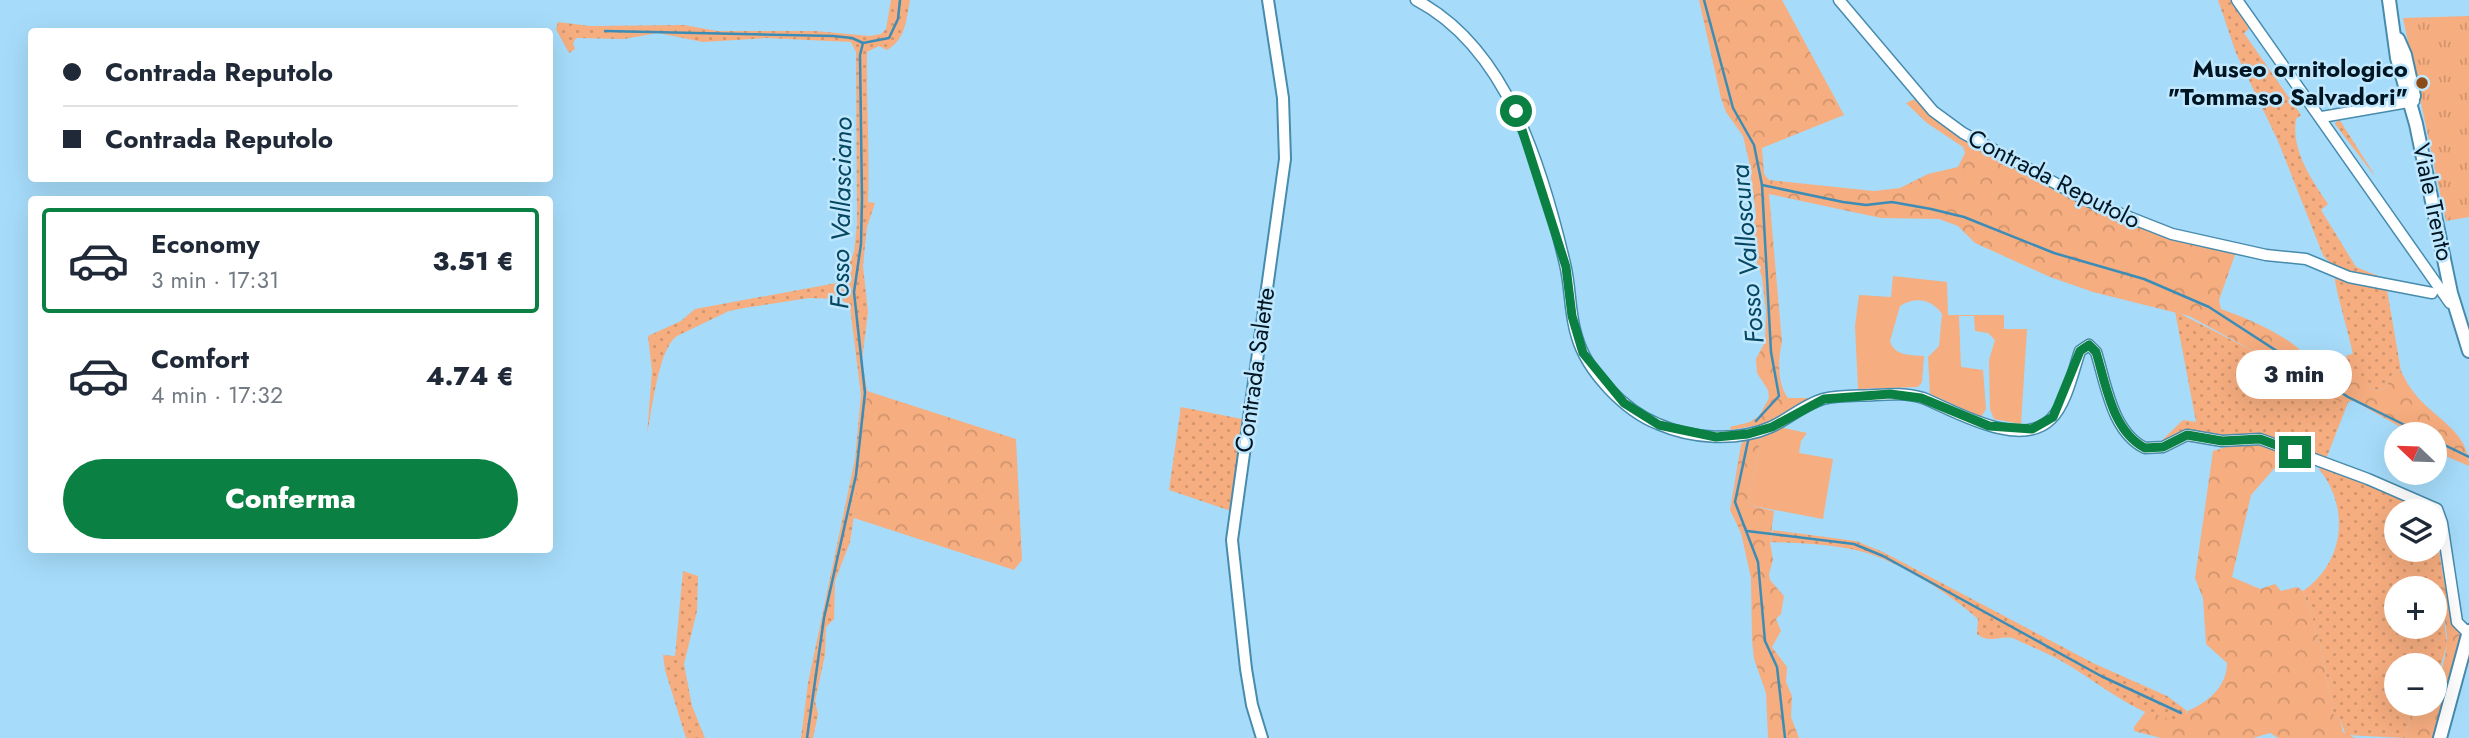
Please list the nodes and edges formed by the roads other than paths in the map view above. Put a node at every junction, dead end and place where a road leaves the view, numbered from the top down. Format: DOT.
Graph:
graph roads {
  1 [pos="1268,0"];
  2 [pos="1416,0"];
  3 [pos="1839,0"];
  4 [pos="2389,0"];
  5 [pos="2240,1"];
  6 [pos="2411,101"];
  7 [pos="2322,117"];
  8 [pos="2441,286"];
  9 [pos="2468,343"];
  10 [pos="2469,633"];
  11 [pos="2469,649"];
  12 [pos="2456,673"];
  13 [pos="1262,738"];
  14 [pos="2440,738"];
  1 -- 13 [label="main road, Contrada Salette"];
  2 -- 10 [label="street"];
  3 -- 8 [label="street, Contrada Reputolo"];
  4 -- 6 [label="main road, Viale Trento"];
  5 -- 7 [label="street"];
  6 -- 7 [label="street"];
  6 -- 8 [label="main road, Viale Trento"];
  7 -- 8 [label="street"];
  8 -- 9 [label="main road, Viale Trento"];
  8 -- 9 [label="street"];
  10 -- 12 [label="main road"];
  11 -- 12 [label="main road"];
  12 -- 14 [label="main road"];
}
